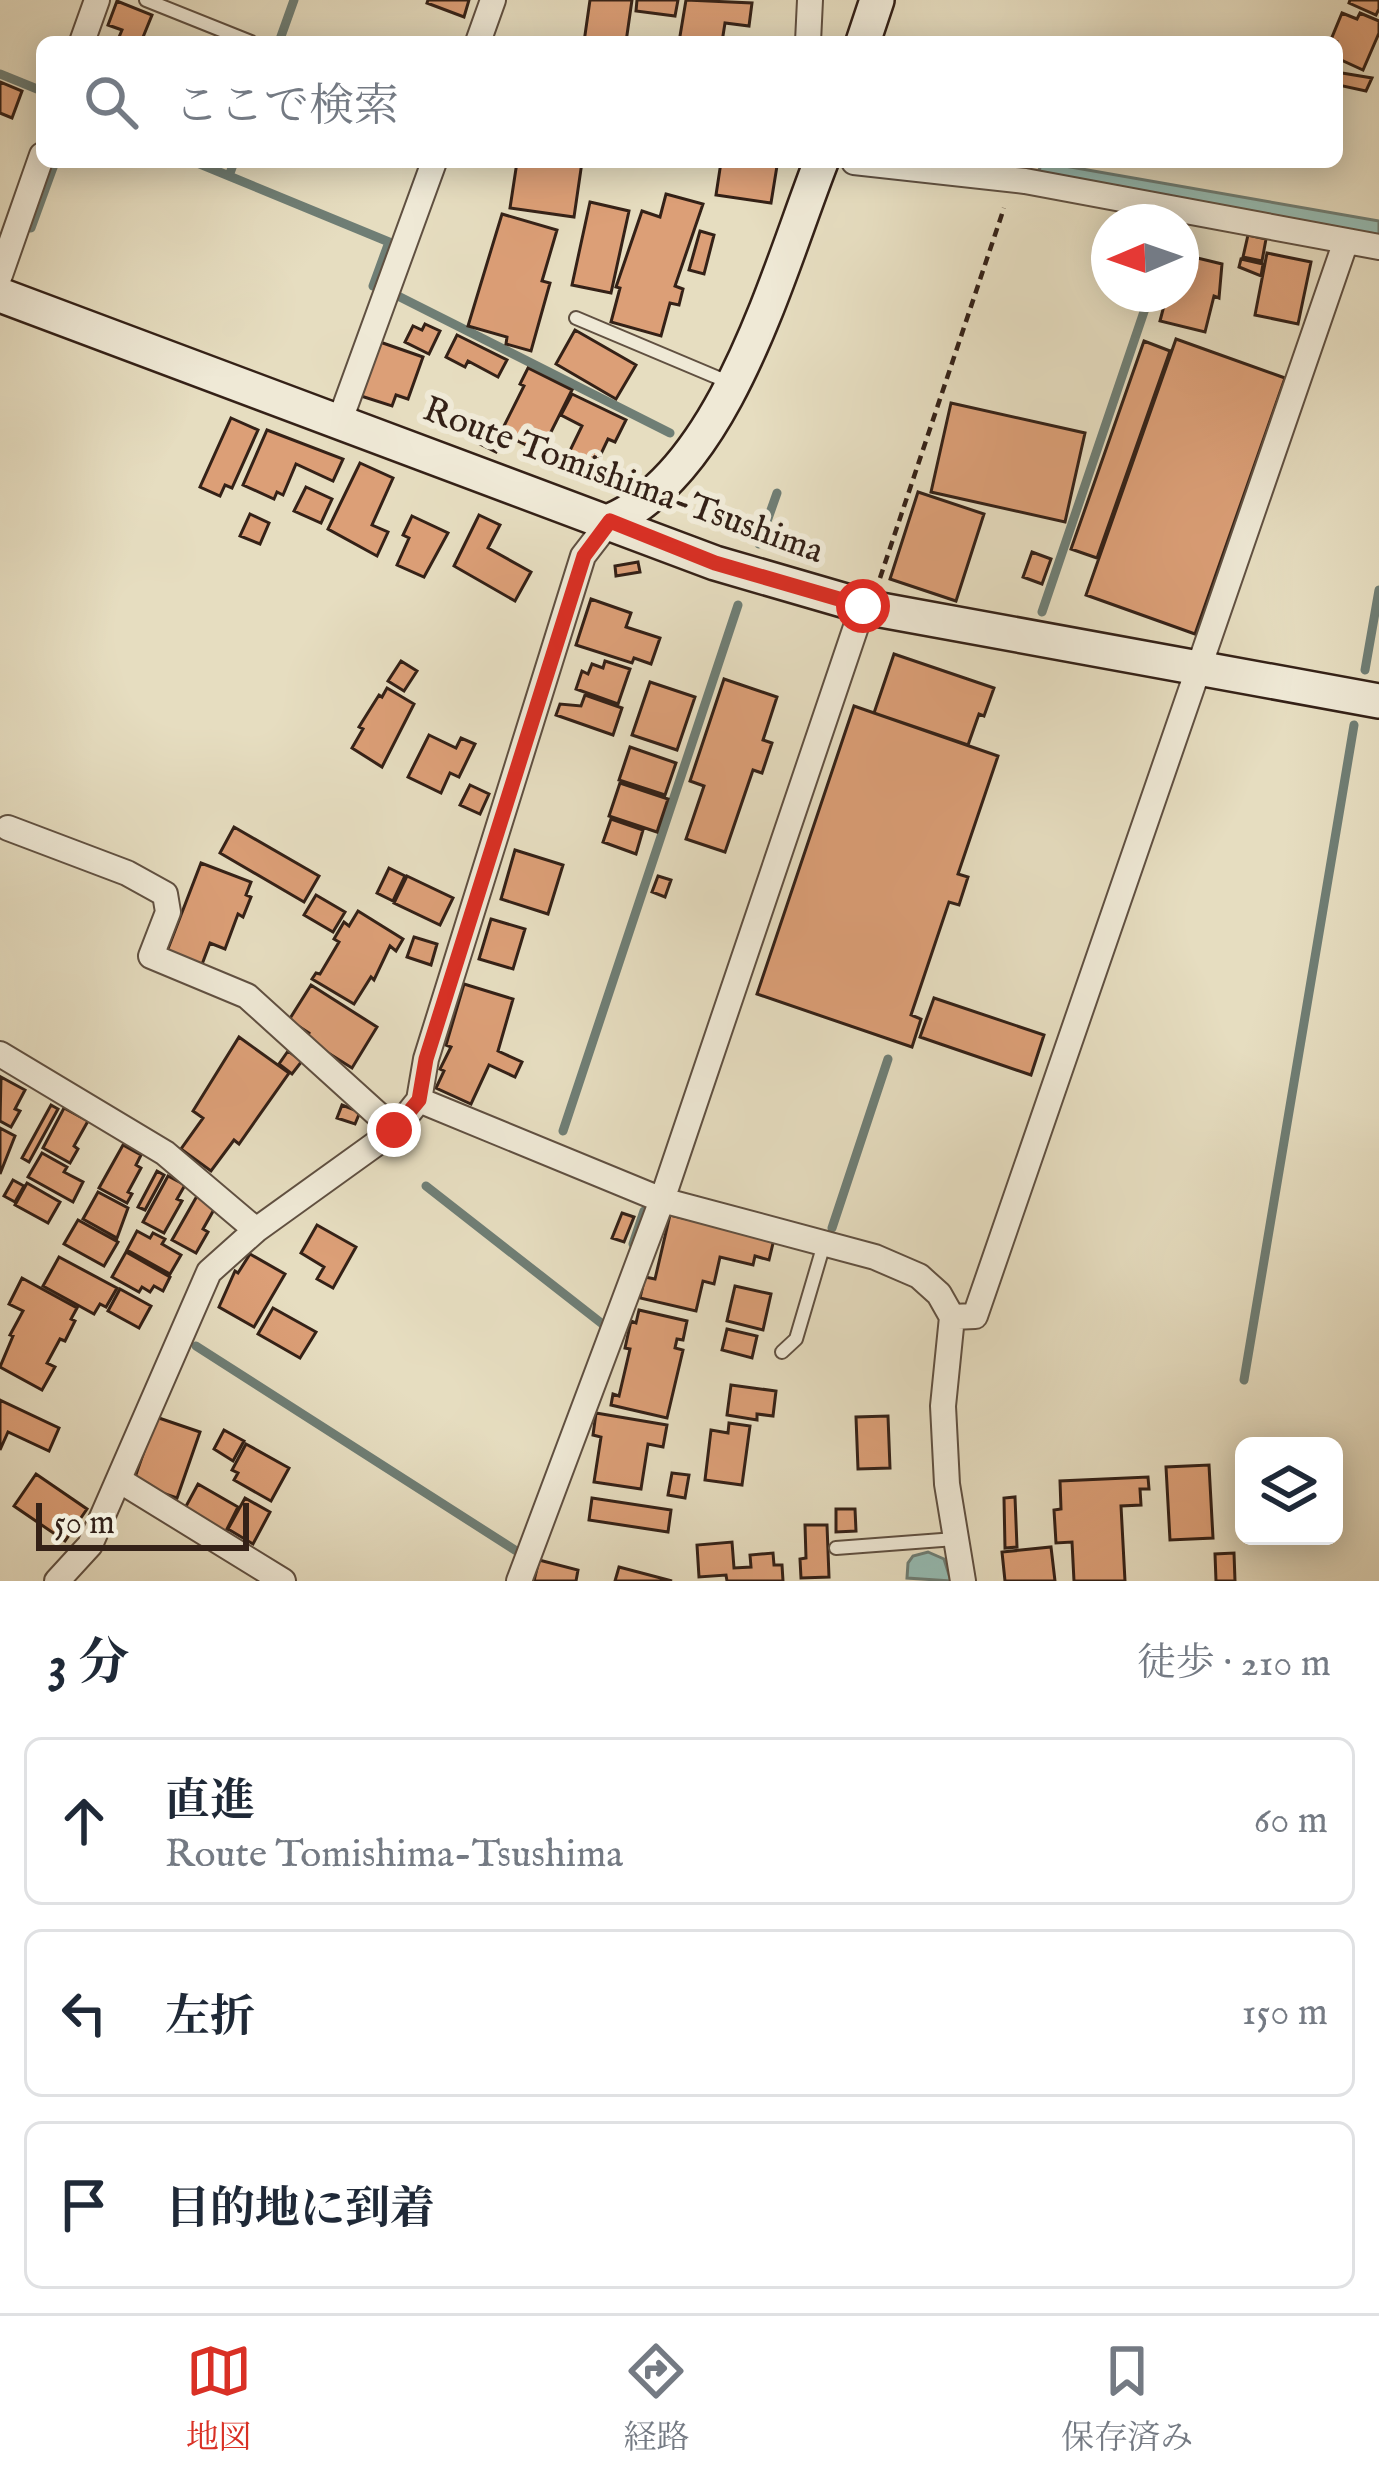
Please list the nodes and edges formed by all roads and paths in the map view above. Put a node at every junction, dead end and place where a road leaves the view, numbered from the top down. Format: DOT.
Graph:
graph roads {
  1 [pos="97,0"];
  2 [pos="146,0"];
  3 [pos="493,0"];
  4 [pos="810,0"];
  5 [pos="877,0"];
  6 [pos="84,36"];
  7 [pos="236,36"];
  8 [pos="480,36"];
  9 [pos="808,36"];
  10 [pos="864,36"];
  11 [pos="37,168"];
  12 [pos="432,168"];
  13 [pos="819,168"];
  14 [pos="907,168"];
  15 [pos="1014,180"];
  16 [pos="1346,242"];
  17 [pos="1379,247"];
  18 [pos="0,275"];
  19 [pos="0,295"];
  20 [pos="576,318"];
  21 [pos="734,384"];
  22 [pos="340,420"];
  23 [pos="610,521"];
  24 [pos="866,607"];
  25 [pos="1197,670"];
  26 [pos="1379,700"];
  27 [pos="3,832"];
  28 [pos="0,1054"];
  29 [pos="419,1100"];
  30 [pos="394,1130"];
  31 [pos="662,1200"];
  32 [pos="256,1230"];
  33 [pos="824,1244"];
  34 [pos="952,1317"];
  35 [pos="782,1352"];
  36 [pos="119,1480"];
  37 [pos="956,1539"];
  38 [pos="836,1548"];
  39 [pos="57,1581"];
  40 [pos="283,1581"];
  41 [pos="519,1581"];
  42 [pos="963,1581"];
  1 -- 6 [label="street"];
  2 -- 7 [label="lane"];
  3 -- 8 [label="street"];
  4 -- 9 [label="street"];
  5 -- 10 [label="main road"];
  11 -- 18 [label="street"];
  12 -- 22 [label="street"];
  13 -- 21 [label="main road"];
  14 -- 15 [label="street"];
  15 -- 16 [label="street"];
  15 -- 24 [label="path"];
  16 -- 17 [label="street"];
  16 -- 25 [label="street"];
  19 -- 22 [label="main road, Route Tomishima-Tsushima"];
  20 -- 21 [label="lane"];
  21 -- 23 [label="main road"];
  22 -- 23 [label="main road, Route Tomishima-Tsushima"];
  23 -- 24 [label="main road, Route Tomishima-Tsushima"];
  23 -- 29 [label="street"];
  24 -- 25 [label="main road, Route Tomishima-Tsushima"];
  24 -- 31 [label="street"];
  25 -- 26 [label="main road, Route Tomishima-Tsushima"];
  25 -- 34 [label="street"];
  27 -- 30 [label="street"];
  28 -- 32 [label="street"];
  29 -- 30 [label="street"];
  29 -- 31 [label="street"];
  30 -- 32 [label="street"];
  31 -- 33 [label="street"];
  31 -- 41 [label="street"];
  32 -- 36 [label="street"];
  33 -- 34 [label="street"];
  33 -- 35 [label="lane"];
  34 -- 37 [label="street"];
  36 -- 39 [label="street"];
  36 -- 40 [label="street"];
  37 -- 38 [label="lane"];
  37 -- 42 [label="street"];
}
